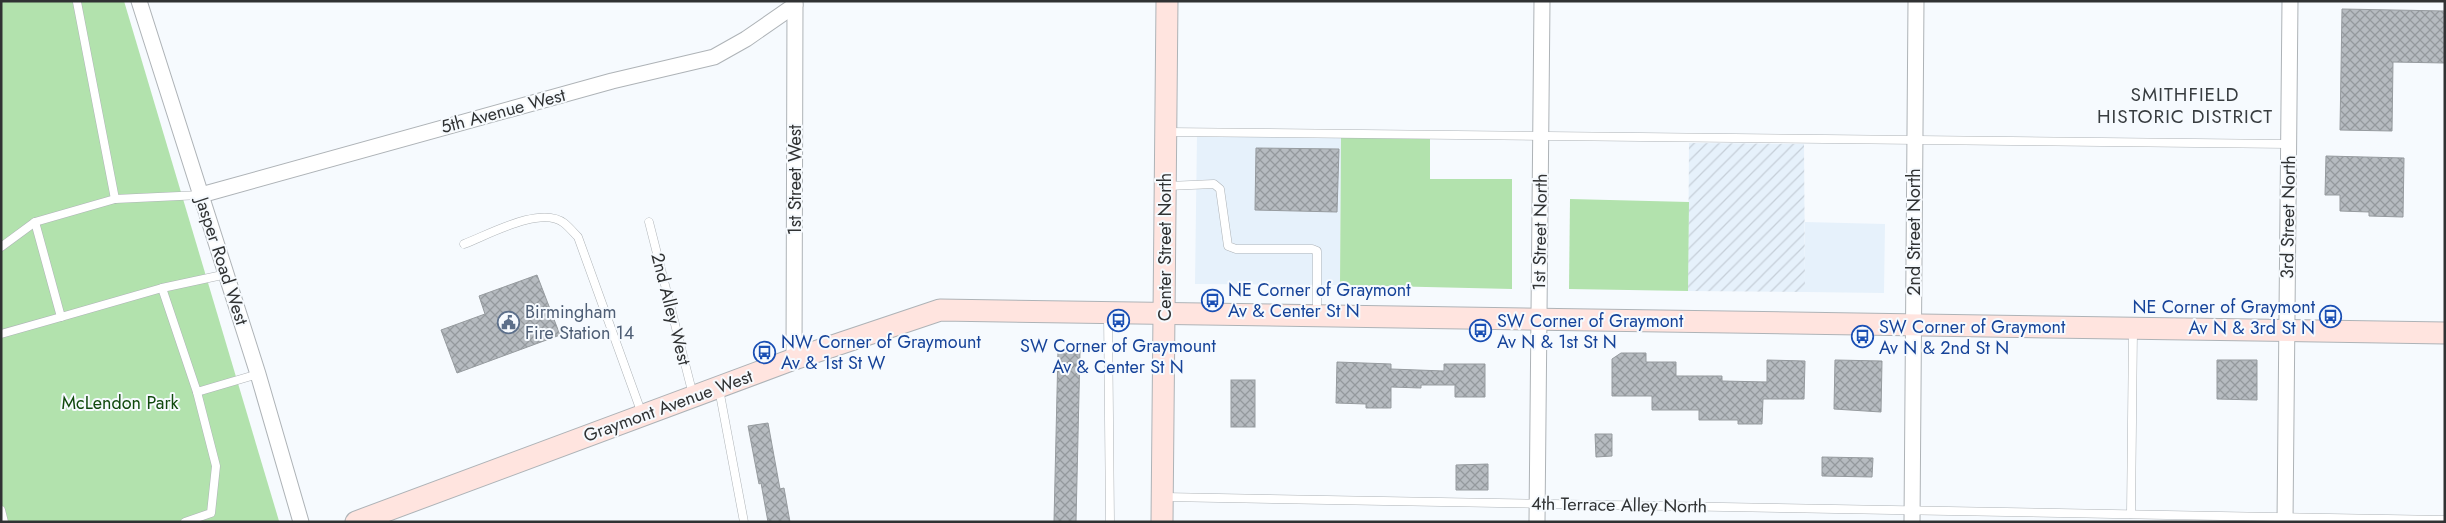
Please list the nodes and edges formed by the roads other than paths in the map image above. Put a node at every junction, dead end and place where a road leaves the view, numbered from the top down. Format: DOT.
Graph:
graph roads {
  1 [pos="139,1"];
  2 [pos="1167,1"];
  3 [pos="1542,1"];
  4 [pos="1916,1"];
  5 [pos="2290,1"];
  6 [pos="77,2"];
  7 [pos="795,3"];
  8 [pos="1166,132"];
  9 [pos="1541,137"];
  10 [pos="1915,140"];
  11 [pos="2289,144"];
  12 [pos="1166,186"];
  13 [pos="201,195"];
  14 [pos="115,199"];
  15 [pos="35,222"];
  16 [pos="649,222"];
  17 [pos="464,244"];
  18 [pos="1,247"];
  19 [pos="227,274"];
  20 [pos="162,288"];
  21 [pos="1108,312"];
  22 [pos="1165,313"];
  23 [pos="1317,315"];
  24 [pos="61,317"];
  25 [pos="1539,319"];
  26 [pos="1913,325"];
  27 [pos="2133,328"];
  28 [pos="2287,331"];
  29 [pos="2445,333"];
  30 [pos="1,334"];
  31 [pos="794,359"];
  32 [pos="258,374"];
  33 [pos="719,387"];
  34 [pos="196,392"];
  35 [pos="694,397"];
  36 [pos="643,416"];
  37 [pos="1163,497"];
  38 [pos="1538,504"];
  39 [pos="1,510"];
  40 [pos="2074,513"];
  41 [pos="2131,514"];
  42 [pos="1912,516"];
  43 [pos="2285,519"];
  44 [pos="2445,520"];
  45 [pos="4,522"];
  46 [pos="185,522"];
  47 [pos="301,522"];
  48 [pos="356,522"];
  49 [pos="744,522"];
  50 [pos="1110,522"];
  51 [pos="1162,522"];
  52 [pos="1537,522"];
  53 [pos="2074,522"];
  1 -- 13 [label="street, Jasper Road West"];
  2 -- 8 [label="main road, Center Street North"];
  3 -- 9 [label="street, 1st Street North"];
  4 -- 10 [label="street, 2nd Street North"];
  5 -- 11 [label="street, 3rd Street North"];
  6 -- 14 [label="lane"];
  7 -- 13 [label="street, 5th Avenue West"];
  7 -- 31 [label="street, 1st Street West"];
  8 -- 9 [label="lane"];
  8 -- 12 [label="main road, Center Street North"];
  9 -- 10 [label="lane"];
  9 -- 25 [label="street, 1st Street North"];
  10 -- 11 [label="lane"];
  10 -- 26 [label="street, 2nd Street North"];
  11 -- 28 [label="street, 3rd Street North"];
  12 -- 22 [label="main road, Center Street North"];
  12 -- 23 [label="lane"];
  13 -- 14 [label="lane"];
  13 -- 19 [label="street, Jasper Road West"];
  14 -- 15 [label="lane"];
  15 -- 18 [label="lane"];
  15 -- 24 [label="lane"];
  16 -- 35 [label="lane, 2nd Alley West"];
  17 -- 36 [label="lane"];
  19 -- 20 [label="lane"];
  19 -- 32 [label="street, Jasper Road West"];
  20 -- 24 [label="lane"];
  20 -- 34 [label="lane"];
  21 -- 22 [label="main road, Graymont Avenue West"];
  21 -- 31 [label="main road, Graymont Avenue West"];
  21 -- 50 [label="lane"];
  22 -- 23 [label="main road, Graymont Avenue West"];
  22 -- 37 [label="main road, Center Street North"];
  23 -- 25 [label="main road, Graymont Avenue West"];
  24 -- 30 [label="lane"];
  25 -- 26 [label="main road, Graymont Avenue West"];
  25 -- 38 [label="street, 1st Street North"];
  26 -- 27 [label="main road, Graymont Avenue West"];
  26 -- 42 [label="street, 2nd Street North"];
  27 -- 28 [label="main road, Graymont Avenue West"];
  27 -- 41 [label="lane"];
  28 -- 29 [label="main road, Graymont Avenue West"];
  28 -- 43 [label="street, 3rd Street North"];
  31 -- 33 [label="main road, Graymont Avenue West"];
  32 -- 34 [label="lane"];
  32 -- 47 [label="street, Jasper Road West"];
  33 -- 35 [label="main road, Graymont Avenue West"];
  33 -- 49 [label="lane"];
  34 -- 46 [label="lane"];
  35 -- 36 [label="main road, Graymont Avenue West"];
  36 -- 48 [label="main road, Graymont Avenue West"];
  37 -- 38 [label="lane, 4th Terrace Alley North"];
  37 -- 51 [label="main road, Center Street North"];
  38 -- 42 [label="lane, 4th Terrace Alley North"];
  38 -- 52 [label="street, 1st Street North"];
  39 -- 45 [label="lane"];
  40 -- 41 [label="lane, 4th Terrace Alley North"];
  40 -- 42 [label="lane, 4th Terrace Alley North"];
  40 -- 53 [label="lane"];
  41 -- 43 [label="lane, 4th Terrace Alley North"];
  43 -- 44 [label="lane, 4th Terrace Alley North"];
}
